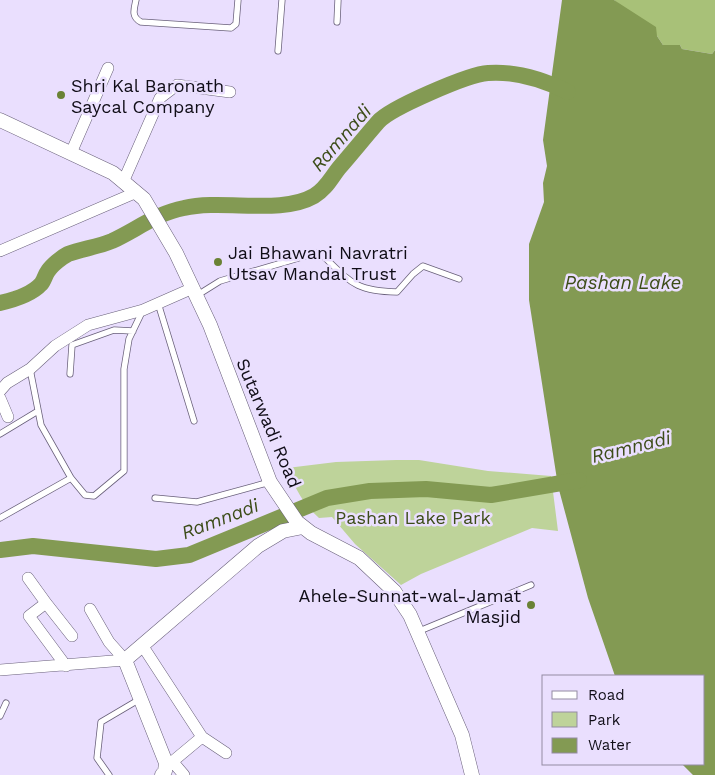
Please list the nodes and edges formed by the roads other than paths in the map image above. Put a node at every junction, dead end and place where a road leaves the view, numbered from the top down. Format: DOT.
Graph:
graph roads {
  1 [pos="136,0"];
  2 [pos="238,0"];
  3 [pos="282,0"];
  4 [pos="338,0"];
  5 [pos="337,22"];
  6 [pos="278,51"];
  7 [pos="108,68"];
  8 [pos="230,92"];
  9 [pos="0,120"];
  10 [pos="71,153"];
  11 [pos="124,180"];
  12 [pos="141,196"];
  13 [pos="0,251"];
  14 [pos="459,280"];
  15 [pos="194,292"];
  16 [pos="158,303"];
  17 [pos="143,310"];
  18 [pos="133,331"];
  19 [pos="30,369"];
  20 [pos="70,374"];
  21 [pos="0,391"];
  22 [pos="0,398"];
  23 [pos="38,411"];
  24 [pos="8,417"];
  25 [pos="194,421"];
  26 [pos="0,434"];
  27 [pos="71,478"];
  28 [pos="270,482"];
  29 [pos="155,498"];
  30 [pos="0,518"];
  31 [pos="300,524"];
  32 [pos="28,578"];
  33 [pos="531,585"];
  34 [pos="46,603"];
  35 [pos="90,609"];
  36 [pos="417,632"];
  37 [pos="72,636"];
  38 [pos="142,645"];
  39 [pos="125,660"];
  40 [pos="66,666"];
  41 [pos="0,670"];
  42 [pos="140,698"];
  43 [pos="6,703"];
  44 [pos="0,716"];
  45 [pos="202,737"];
  46 [pos="226,753"];
  47 [pos="167,768"];
  48 [pos="109,775"];
  49 [pos="184,775"];
  50 [pos="472,775"];
  1 -- 2 [label="lane"];
  3 -- 6 [label="lane"];
  4 -- 5 [label="lane"];
  7 -- 10 [label="street"];
  8 -- 11 [label="street"];
  9 -- 10 [label="street"];
  10 -- 11 [label="street"];
  11 -- 12 [label="street"];
  12 -- 13 [label="street"];
  12 -- 15 [label="street, Sutarwadi Road"];
  14 -- 15 [label="lane"];
  15 -- 16 [label="street"];
  15 -- 28 [label="street, Sutarwadi Road"];
  16 -- 17 [label="street"];
  16 -- 25 [label="lane"];
  17 -- 18 [label="lane"];
  17 -- 19 [label="street"];
  18 -- 20 [label="lane"];
  18 -- 27 [label="lane"];
  19 -- 21 [label="street"];
  19 -- 23 [label="lane"];
  22 -- 24 [label="street"];
  23 -- 26 [label="lane"];
  23 -- 27 [label="lane"];
  27 -- 30 [label="lane"];
  28 -- 29 [label="lane"];
  28 -- 31 [label="street, Sutarwadi Road"];
  31 -- 36 [label="street, Sutarwadi Road"];
  31 -- 38 [label="street"];
  32 -- 34 [label="street"];
  33 -- 36 [label="lane"];
  34 -- 37 [label="street"];
  34 -- 40 [label="street"];
  35 -- 39 [label="street"];
  36 -- 50 [label="street, Sutarwadi Road"];
  38 -- 39 [label="street"];
  38 -- 45 [label="street"];
  39 -- 40 [label="street"];
  39 -- 42 [label="street"];
  40 -- 41 [label="street"];
  42 -- 47 [label="street"];
  42 -- 48 [label="lane"];
  43 -- 44 [label="lane"];
  45 -- 46 [label="street"];
  45 -- 47 [label="street"];
  47 -- 49 [label="street"];
}
